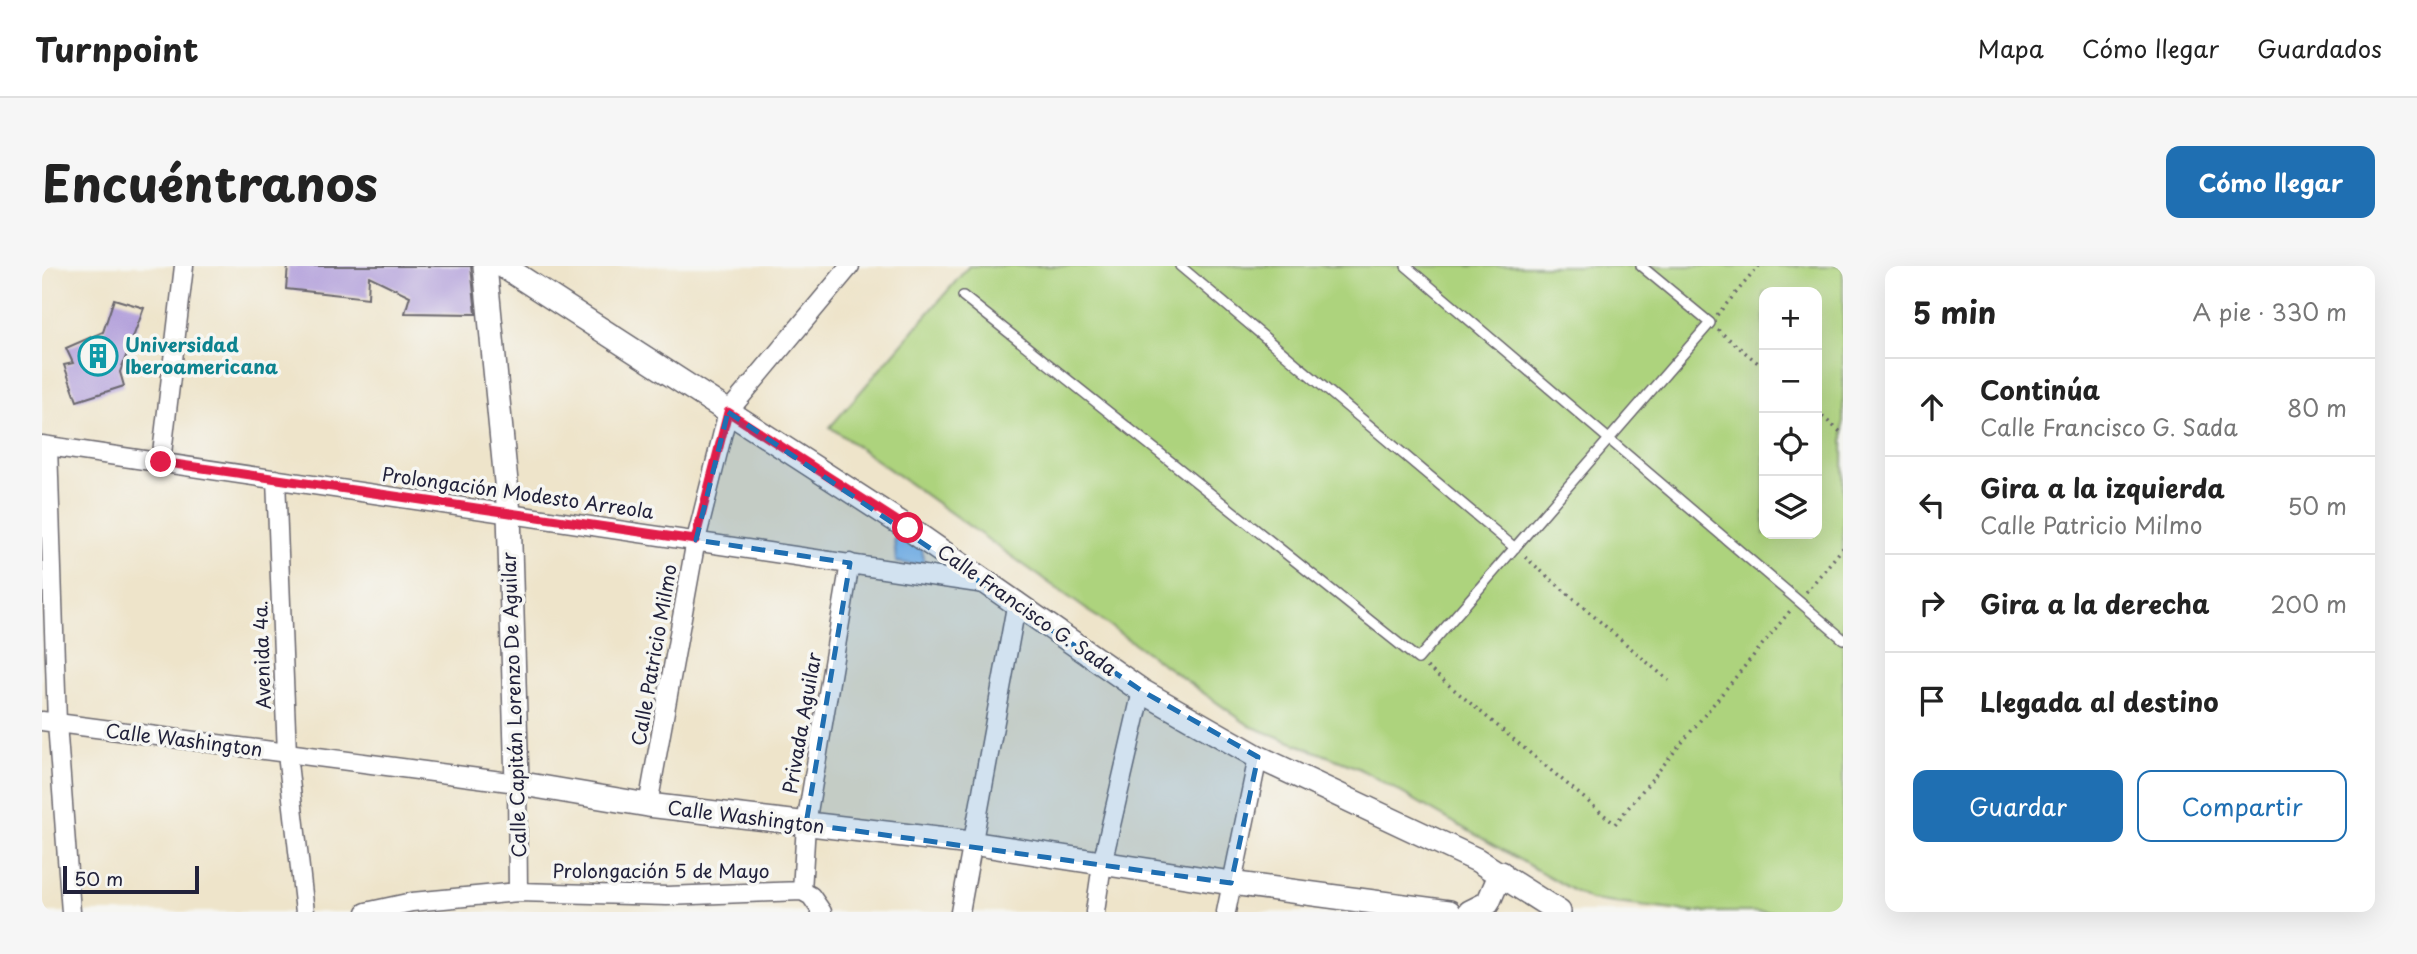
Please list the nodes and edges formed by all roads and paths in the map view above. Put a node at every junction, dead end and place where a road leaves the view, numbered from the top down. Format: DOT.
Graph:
graph roads {
  1 [pos="184,266"];
  2 [pos="485,266"];
  3 [pos="503,266"];
  4 [pos="850,266"];
  5 [pos="1180,266"];
  6 [pos="1406,266"];
  7 [pos="1641,266"];
  8 [pos="1759,266"];
  9 [pos="539,288"];
  10 [pos="963,296"];
  11 [pos="489,304"];
  12 [pos="1710,323"];
  13 [pos="1759,364"];
  14 [pos="728,412"];
  15 [pos="1818,413"];
  16 [pos="1843,434"];
  17 [pos="1610,440"];
  18 [pos="45,445"];
  19 [pos="161,462"];
  20 [pos="276,479"];
  21 [pos="46,493"];
  22 [pos="509,513"];
  23 [pos="695,540"];
  24 [pos="1515,548"];
  25 [pos="1843,548"];
  26 [pos="850,563"];
  27 [pos="988,584"];
  28 [pos="1017,601"];
  29 [pos="1798,601"];
  30 [pos="1843,639"];
  31 [pos="1418,659"];
  32 [pos="1669,681"];
  33 [pos="1142,691"];
  34 [pos="49,722"];
  35 [pos="287,754"];
  36 [pos="1258,757"];
  37 [pos="516,783"];
  38 [pos="648,805"];
  39 [pos="806,824"];
  40 [pos="971,843"];
  41 [pos="1102,864"];
  42 [pos="1501,873"];
  43 [pos="1231,883"];
  44 [pos="802,891"];
  45 [pos="518,892"];
  46 [pos="71,912"];
  47 [pos="305,912"];
  48 [pos="366,912"];
  49 [pos="821,912"];
  50 [pos="960,912"];
  51 [pos="1095,912"];
  52 [pos="1226,912"];
  53 [pos="1449,912"];
  54 [pos="1470,912"];
  55 [pos="1559,912"];
  1 -- 19 [label="street"];
  2 -- 11 [label="street, Calle Capitán Lorenzo De Aguilar"];
  3 -- 9 [label="street, Calle Francisco G. Sada"];
  4 -- 14 [label="street, Calle Patricio Milmo"];
  5 -- 24 [label="lane"];
  6 -- 17 [label="lane"];
  7 -- 12 [label="lane"];
  8 -- 12 [label="path"];
  9 -- 11 [label="street"];
  9 -- 14 [label="street, Calle Francisco G. Sada"];
  10 -- 31 [label="lane"];
  11 -- 22 [label="street, Calle Capitán Lorenzo De Aguilar"];
  12 -- 13 [label="path"];
  12 -- 17 [label="lane"];
  14 -- 23 [label="street, Calle Patricio Milmo"];
  14 -- 27 [label="street, Calle Francisco G. Sada"];
  15 -- 16 [label="path"];
  17 -- 24 [label="lane"];
  17 -- 29 [label="lane"];
  18 -- 19 [label="street, Prolongación Modesto Arreola"];
  18 -- 21 [label="street"];
  19 -- 20 [label="street, Prolongación Modesto Arreola"];
  20 -- 22 [label="street, Prolongación Modesto Arreola"];
  20 -- 35 [label="street, Avenida 4a."];
  21 -- 34 [label="street"];
  22 -- 23 [label="street, Prolongación Modesto Arreola"];
  22 -- 37 [label="street, Calle Capitán Lorenzo De Aguilar"];
  23 -- 26 [label="street, Prolongación Modesto Arreola"];
  23 -- 38 [label="street, Calle Patricio Milmo"];
  24 -- 31 [label="lane"];
  24 -- 32 [label="path"];
  25 -- 29 [label="path"];
  26 -- 27 [label="street, Prolongación Modesto Arreola"];
  26 -- 39 [label="street, Privada Aguilar"];
  27 -- 28 [label="street, Calle Francisco G. Sada"];
  28 -- 33 [label="street, Calle Francisco G. Sada"];
  28 -- 40 [label="street"];
  29 -- 30 [label="lane"];
  29 -- 31 [label="path"];
  33 -- 36 [label="street, Calle Francisco G. Sada"];
  33 -- 41 [label="street"];
  34 -- 35 [label="street, Calle Washington"];
  34 -- 46 [label="street"];
  35 -- 37 [label="street, Calle Washington"];
  35 -- 47 [label="street, Avenida 4a."];
  36 -- 42 [label="street, Calle Francisco G. Sada"];
  36 -- 43 [label="street"];
  37 -- 38 [label="street, Calle Washington"];
  37 -- 45 [label="street, Calle Capitán Lorenzo De Aguilar"];
  38 -- 39 [label="street, Calle Washington"];
  39 -- 40 [label="street, Calle Washington"];
  39 -- 44 [label="street, Privada Aguilar"];
  40 -- 41 [label="street, Calle Washington"];
  40 -- 50 [label="street"];
  41 -- 43 [label="street, Calle Washington"];
  41 -- 51 [label="street"];
  42 -- 54 [label="street"];
  42 -- 55 [label="street, Calle Francisco G. Sada"];
  43 -- 52 [label="street"];
  43 -- 53 [label="street, Calle Washington"];
  44 -- 45 [label="street, Prolongación 5 de Mayo"];
  44 -- 49 [label="street"];
  45 -- 48 [label="street, Prolongación 5 de Mayo"];
}
